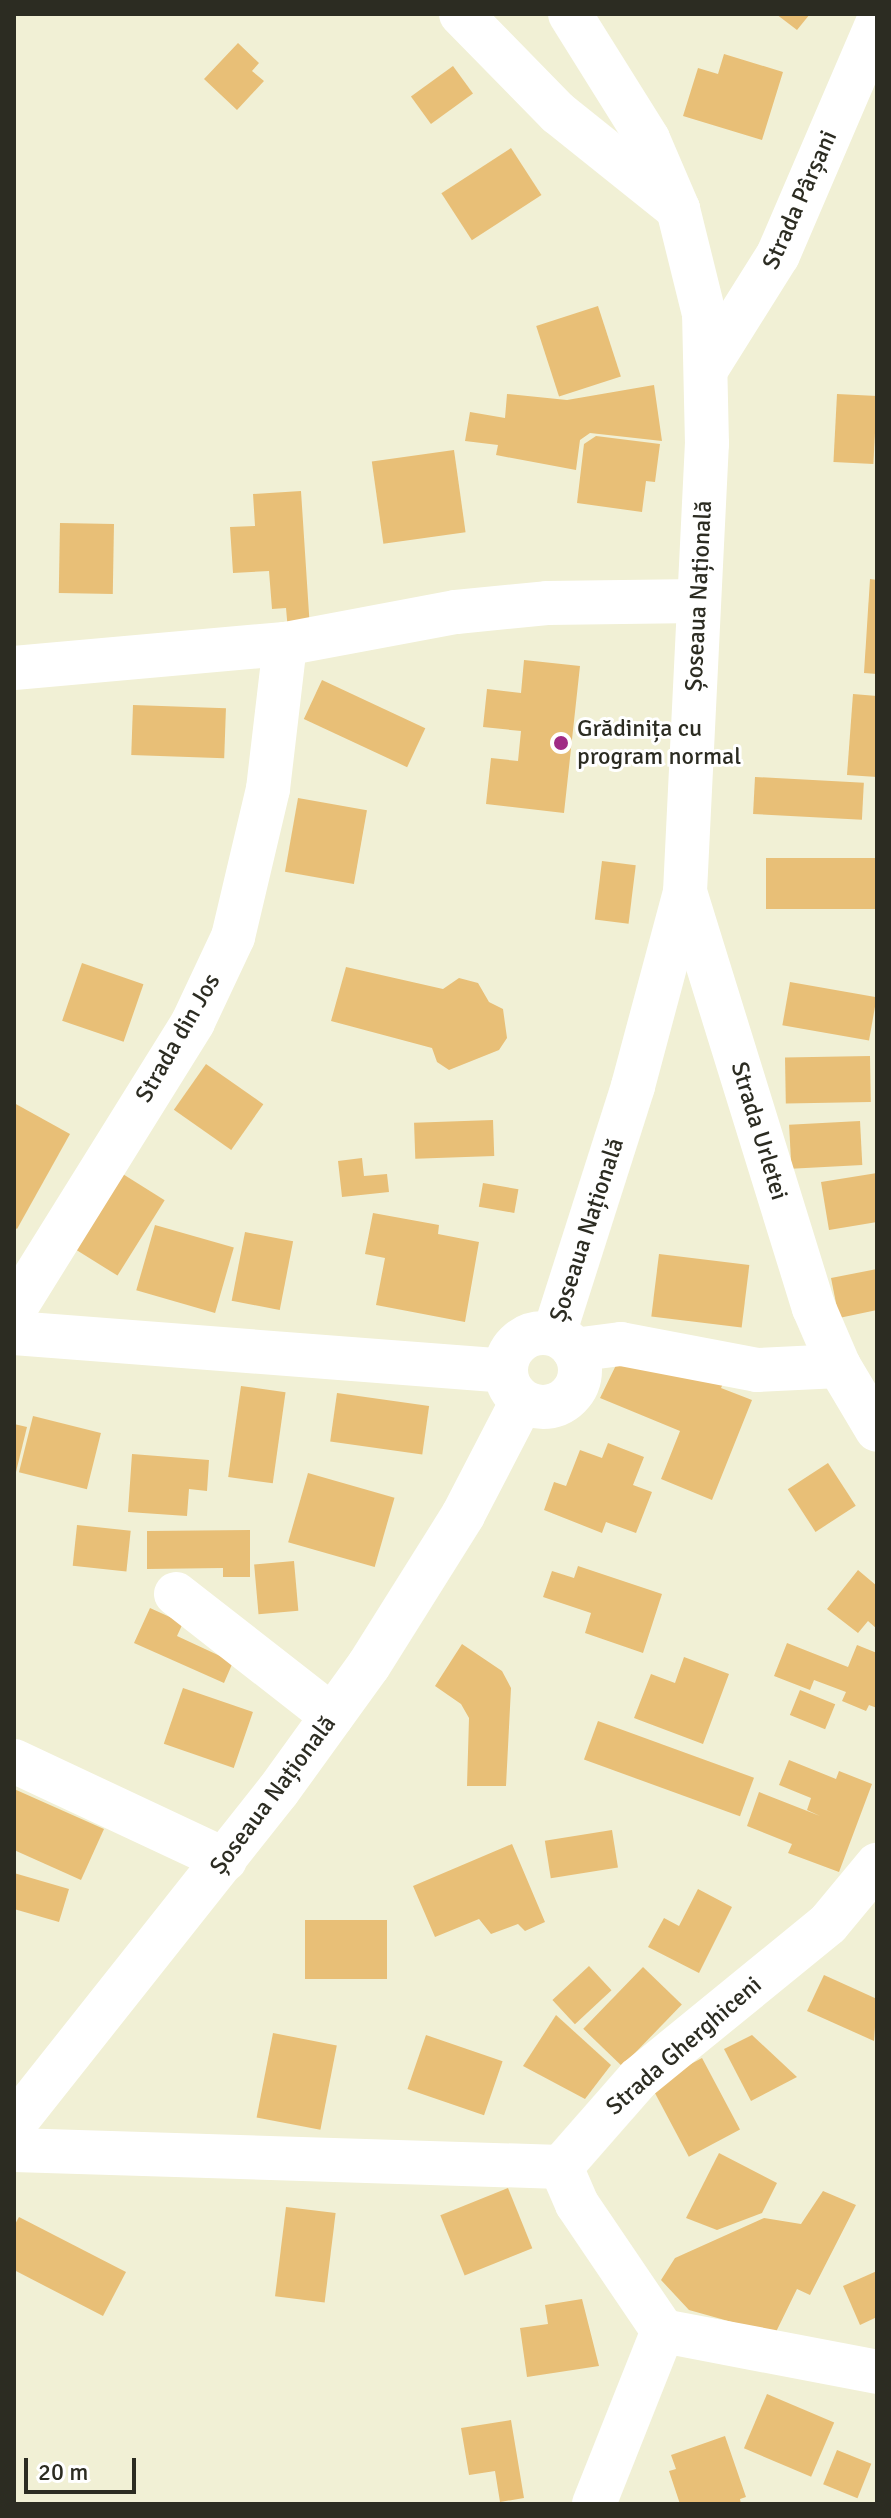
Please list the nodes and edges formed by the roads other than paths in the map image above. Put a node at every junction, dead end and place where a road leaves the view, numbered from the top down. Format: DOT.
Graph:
graph roads {
  1 [pos="461,14"];
  2 [pos="570,14"];
  3 [pos="877,24"];
  4 [pos="678,209"];
  5 [pos="707,368"];
  6 [pos="698,601"];
  7 [pos="285,644"];
  8 [pos="14,668"];
  9 [pos="685,892"];
  10 [pos="14,1310"];
  11 [pos="14,1333"];
  12 [pos="564,1342"];
  13 [pos="839,1366"];
  14 [pos="514,1386"];
  15 [pos="877,1430"];
  16 [pos="176,1594"];
  17 [pos="332,1716"];
  18 [pos="14,1761"];
  19 [pos="225,1860"];
  20 [pos="877,1865"];
  21 [pos="14,2124"];
  22 [pos="14,2150"];
  23 [pos="561,2167"];
  24 [pos="663,2331"];
  25 [pos="877,2372"];
  26 [pos="594,2504"];
  1 -- 4 [label="street"];
  2 -- 4 [label="street, Șoseaua Națională"];
  3 -- 5 [label="street, Strada Pârșani"];
  4 -- 5 [label="street, Șoseaua Națională"];
  5 -- 6 [label="street, Șoseaua Națională"];
  6 -- 7 [label="street"];
  6 -- 9 [label="street, Șoseaua Națională"];
  7 -- 8 [label="street"];
  7 -- 10 [label="street, Strada din Jos"];
  9 -- 12 [label="street, Șoseaua Națională"];
  9 -- 13 [label="street, Strada Urletei"];
  11 -- 14 [label="street"];
  12 -- 13 [label="street"];
  12 -- 14 [label="street, Șoseaua Națională"];
  12 -- 14 [label="street, Șoseaua Națională"];
  13 -- 15 [label="street, Strada Urletei"];
  14 -- 17 [label="street, Șoseaua Națională"];
  16 -- 17 [label="street"];
  17 -- 19 [label="street, Șoseaua Națională"];
  18 -- 19 [label="street"];
  19 -- 21 [label="street, Șoseaua Națională"];
  20 -- 23 [label="street, Strada Gherghiceni"];
  22 -- 23 [label="street"];
  23 -- 24 [label="street"];
  24 -- 25 [label="street"];
  24 -- 26 [label="street"];
}
